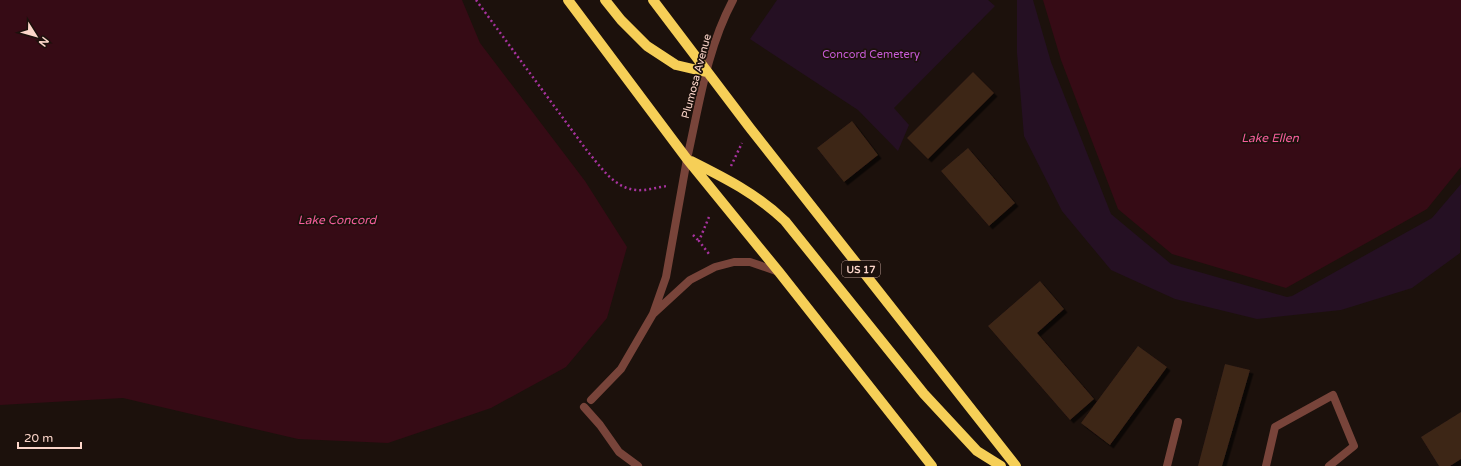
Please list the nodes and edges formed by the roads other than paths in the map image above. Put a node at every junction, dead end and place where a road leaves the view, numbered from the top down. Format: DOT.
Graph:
graph roads {
  1 [pos="568,0"];
  2 [pos="605,0"];
  3 [pos="653,0"];
  4 [pos="733,0"];
  5 [pos="706,72"];
  6 [pos="687,159"];
  7 [pos="779,272"];
  8 [pos="653,314"];
  9 [pos="591,400"];
  10 [pos="584,407"];
  11 [pos="1178,422"];
  12 [pos="638,466"];
  13 [pos="932,466"];
  14 [pos="1001,466"];
  15 [pos="1016,466"];
  16 [pos="1167,466"];
  17 [pos="1266,466"];
  18 [pos="1329,466"];
  1 -- 6 [label="main road"];
  2 -- 5 [label="main road"];
  3 -- 5 [label="main road, US 17"];
  4 -- 5 [label="street, Plumosa Avenue"];
  5 -- 6 [label="street, Plumosa Avenue"];
  5 -- 15 [label="main road, US 17"];
  6 -- 7 [label="main road"];
  6 -- 8 [label="street, Plumosa Avenue"];
  6 -- 14 [label="main road"];
  7 -- 8 [label="street"];
  7 -- 13 [label="main road"];
  8 -- 9 [label="street"];
  10 -- 12 [label="street"];
  11 -- 16 [label="street"];
  17 -- 18 [label="street"];
}
